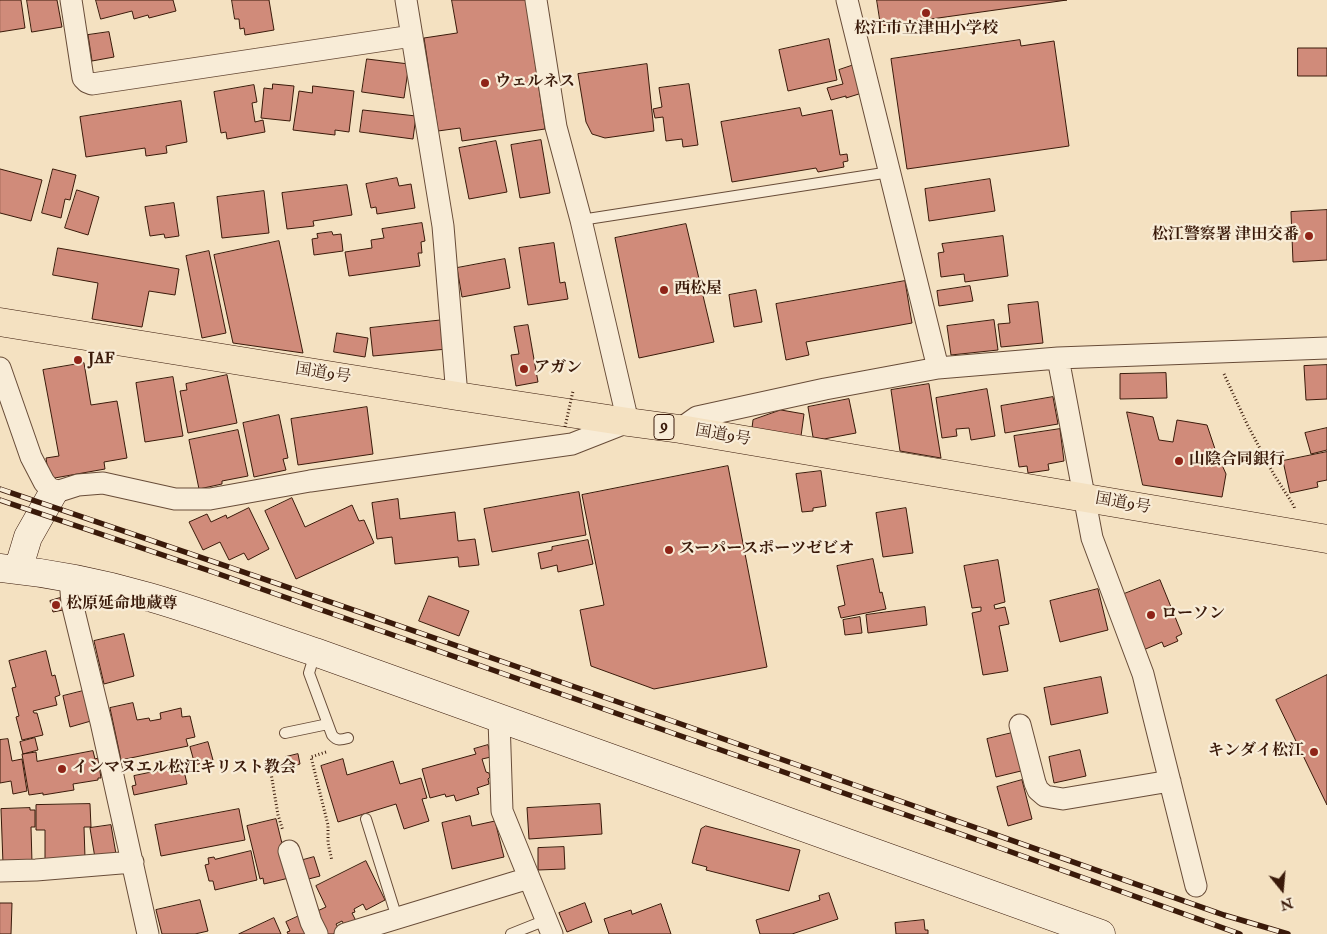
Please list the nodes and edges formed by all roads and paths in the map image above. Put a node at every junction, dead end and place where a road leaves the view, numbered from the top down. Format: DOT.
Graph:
graph roads {
  1 [pos="70,0"];
  2 [pos="406,0"];
  3 [pos="536,0"];
  4 [pos="847,0"];
  5 [pos="412,36"];
  6 [pos="890,172"];
  7 [pos="581,220"];
  8 [pos="0,322"];
  9 [pos="1327,348"];
  10 [pos="1058,358"];
  11 [pos="1221,366"];
  12 [pos="0,368"];
  13 [pos="938,368"];
  14 [pos="573,391"];
  15 [pos="457,396"];
  16 [pos="628,422"];
  17 [pos="566,428"];
  18 [pos="680,429"];
  19 [pos="53,494"];
  20 [pos="1083,497"];
  21 [pos="1296,516"];
  22 [pos="1327,539"];
  23 [pos="9,569"];
  24 [pos="70,579"];
  25 [pos="315,652"];
  26 [pos="499,719"];
  27 [pos="328,724"];
  28 [pos="1020,725"];
  29 [pos="285,733"];
  30 [pos="348,738"];
  31 [pos="335,739"];
  32 [pos="272,773"];
  33 [pos="1170,781"];
  34 [pos="366,819"];
  35 [pos="289,851"];
  36 [pos="133,862"];
  37 [pos="332,862"];
  38 [pos="0,872"];
  39 [pos="529,878"];
  40 [pos="1196,886"];
  41 [pos="396,918"];
  42 [pos="549,927"];
  43 [pos="148,934"];
  44 [pos="317,934"];
  45 [pos="346,934"];
  46 [pos="511,934"];
  47 [pos="1101,934"];
  1 -- 5 [label="street"];
  2 -- 5 [label="street"];
  3 -- 7 [label="street"];
  4 -- 6 [label="street"];
  5 -- 15 [label="street"];
  6 -- 7 [label="lane"];
  6 -- 13 [label="street"];
  7 -- 16 [label="street"];
  8 -- 15 [label="highway, 国道9号 / 9"];
  9 -- 10 [label="street"];
  10 -- 13 [label="street"];
  10 -- 20 [label="street"];
  11 -- 21 [label="path"];
  12 -- 19 [label="street"];
  13 -- 18 [label="street"];
  14 -- 17 [label="path, bridge"];
  15 -- 16 [label="highway, 国道9号 / 9"];
  16 -- 18 [label="highway, 国道9号 / 9"];
  16 -- 19 [label="street"];
  18 -- 20 [label="highway, 国道9号 / 9"];
  19 -- 23 [label="street"];
  20 -- 22 [label="highway, 国道9号 / 9"];
  20 -- 33 [label="street"];
  23 -- 24 [label="street"];
  24 -- 25 [label="street"];
  24 -- 36 [label="street"];
  25 -- 26 [label="street"];
  25 -- 27 [label="lane"];
  26 -- 39 [label="street"];
  26 -- 47 [label="street"];
  27 -- 29 [label="lane"];
  27 -- 31 [label="lane"];
  28 -- 33 [label="street"];
  30 -- 31 [label="lane"];
  31 -- 37 [label="path"];
  32 -- 35 [label="path"];
  33 -- 40 [label="street"];
  34 -- 41 [label="lane"];
  35 -- 44 [label="street"];
  36 -- 38 [label="street"];
  36 -- 43 [label="street"];
  39 -- 41 [label="street"];
  39 -- 42 [label="street"];
  41 -- 45 [label="street"];
  42 -- 46 [label="lane"];
}
